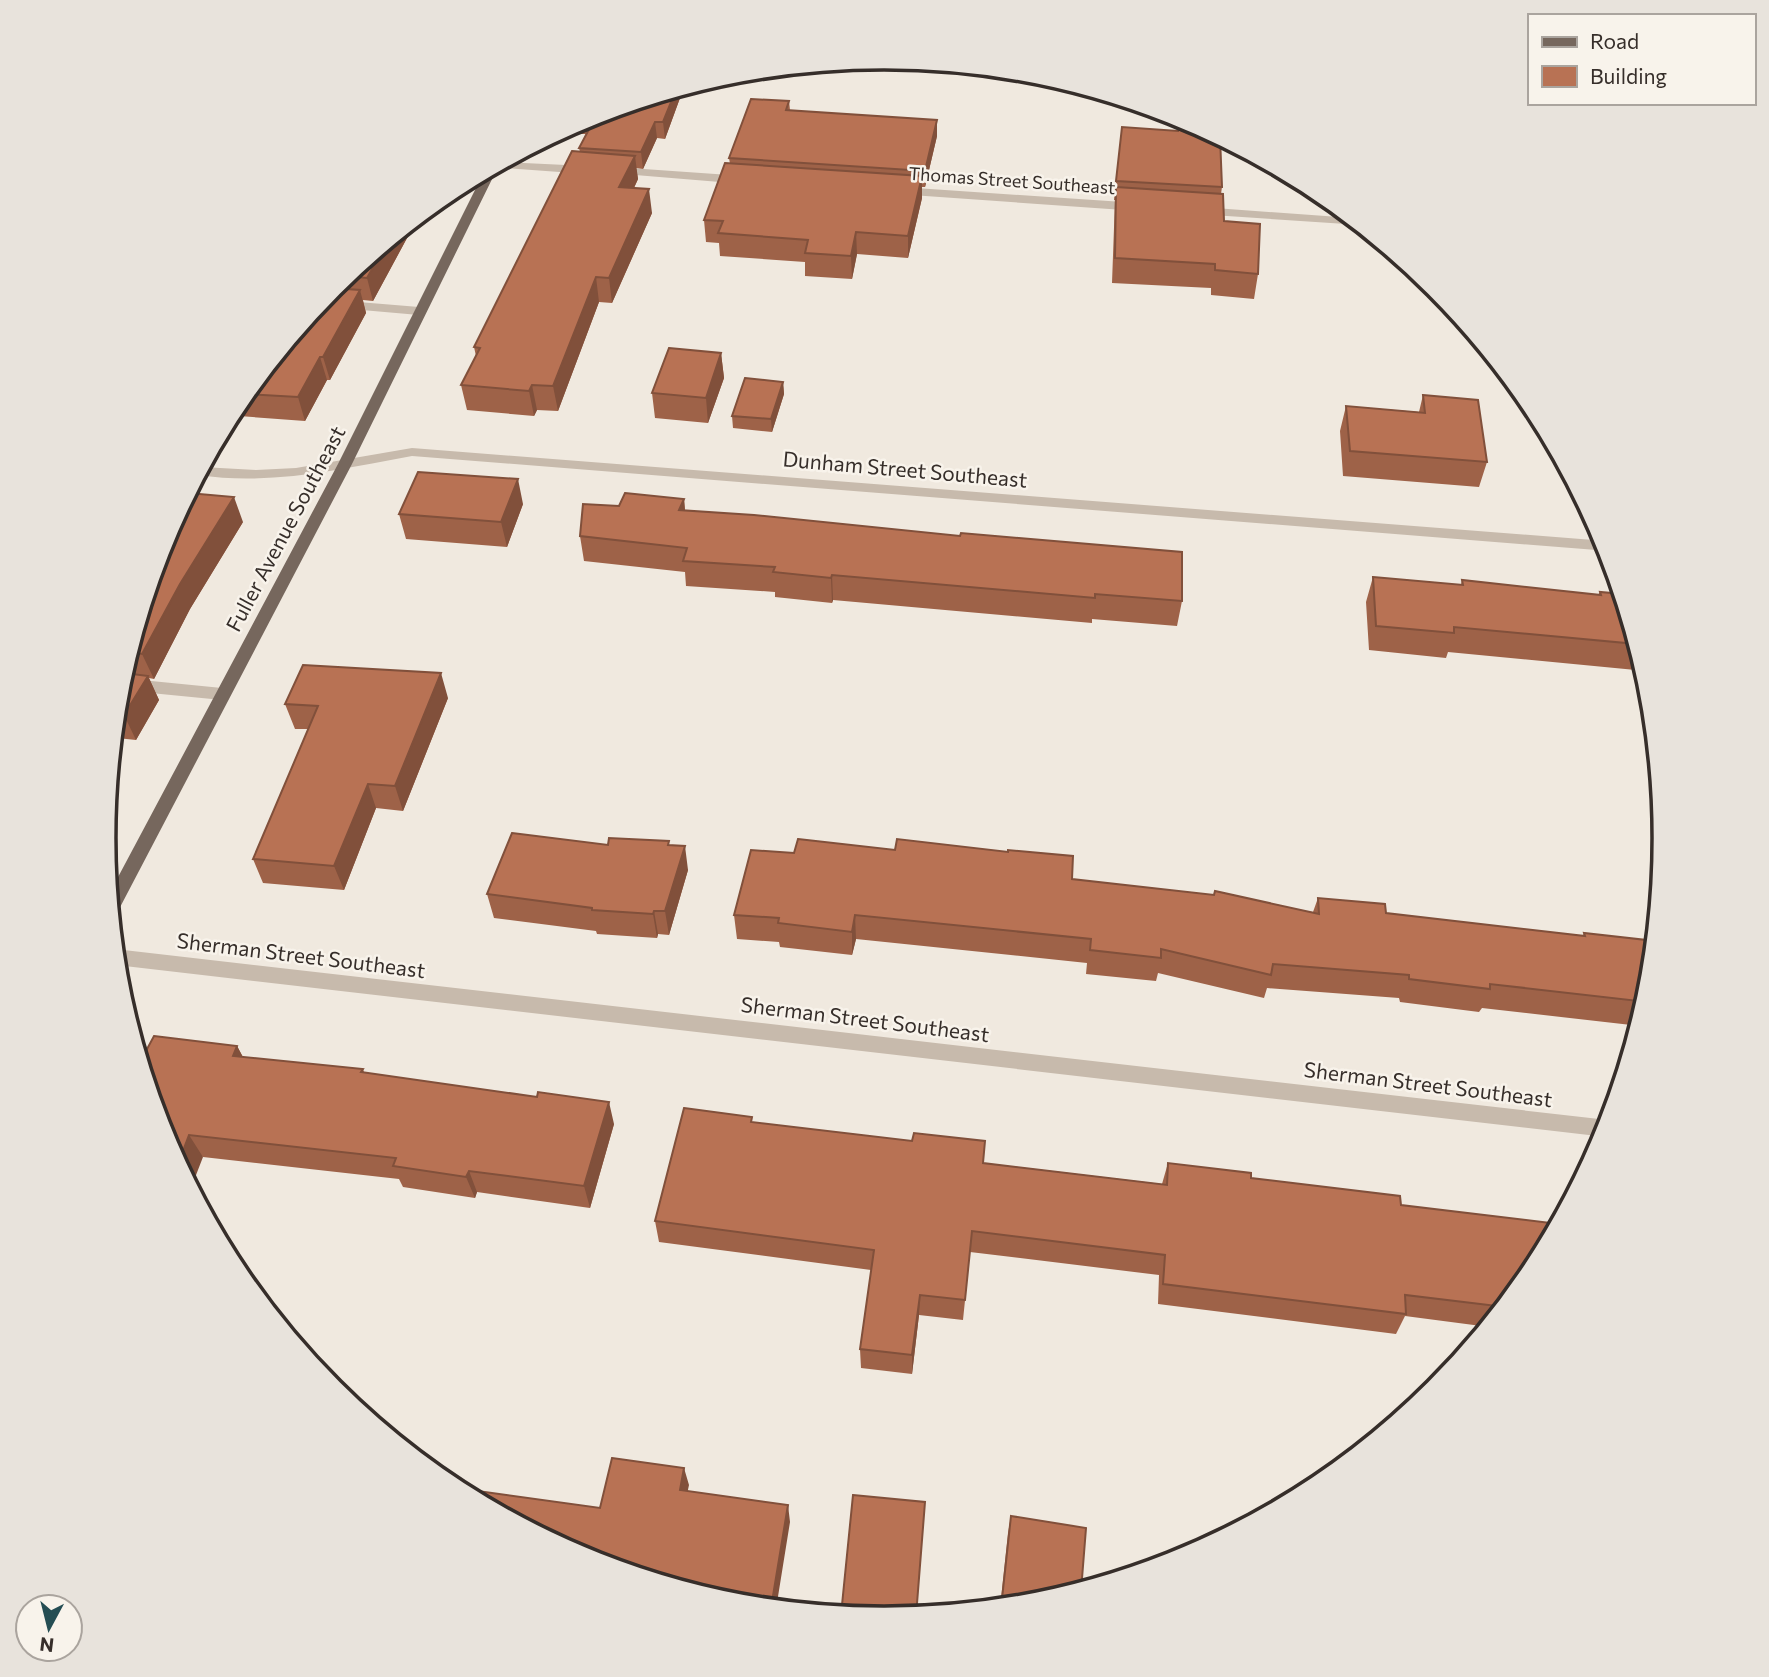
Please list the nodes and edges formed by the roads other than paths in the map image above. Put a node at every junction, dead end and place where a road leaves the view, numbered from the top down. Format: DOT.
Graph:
graph roads {
  1 [pos="511,167"];
  2 [pos="758,181"];
  3 [pos="486,182"];
  4 [pos="884,190"];
  5 [pos="1149,208"];
  6 [pos="1191,211"];
  7 [pos="1340,221"];
  8 [pos="333,304"];
  9 [pos="419,311"];
  10 [pos="345,464"];
  11 [pos="210,472"];
  12 [pos="1595,545"];
  13 [pos="132,685"];
  14 [pos="222,694"];
  15 [pos="118,894"];
  16 [pos="126,958"];
  17 [pos="1597,1128"];
  1 -- 2 [label="street"];
  3 -- 9 [label="main road, Fuller Avenue Southeast"];
  4 -- 5 [label="street, Thomas Street Southeast"];
  6 -- 7 [label="street"];
  8 -- 9 [label="street"];
  9 -- 10 [label="main road, Fuller Avenue Southeast"];
  10 -- 11 [label="street, Dunham Street Southeast"];
  10 -- 12 [label="street, Dunham Street Southeast"];
  10 -- 14 [label="main road, Fuller Avenue Southeast"];
  13 -- 14 [label="street"];
  14 -- 15 [label="main road, Fuller Avenue Southeast"];
  16 -- 17 [label="street, Sherman Street Southeast"];
}
